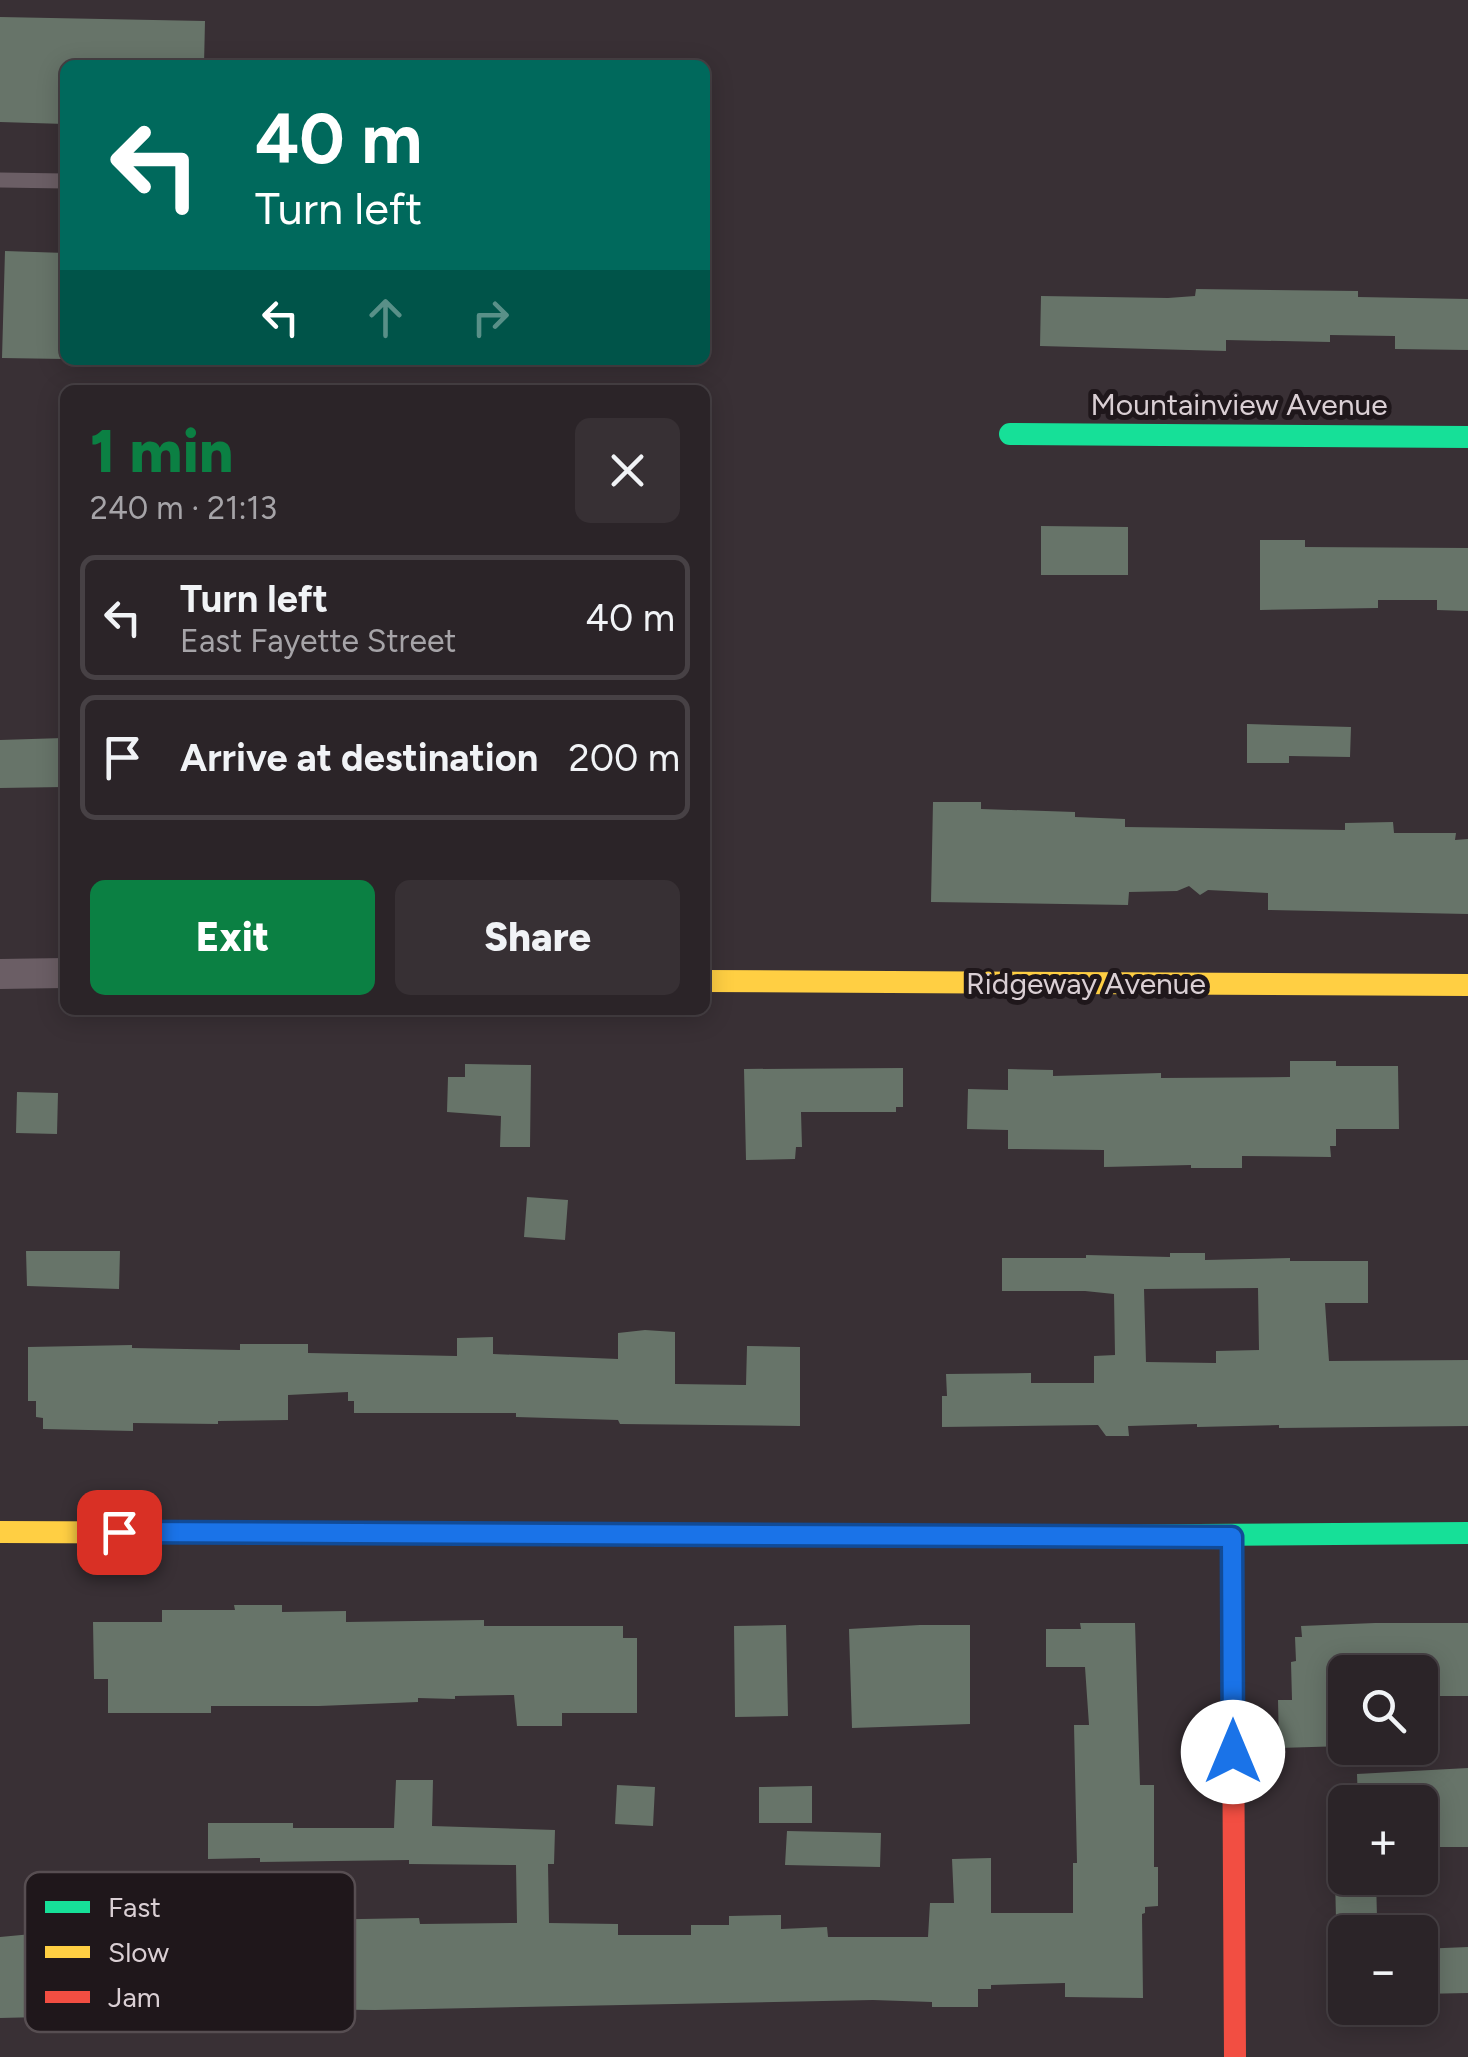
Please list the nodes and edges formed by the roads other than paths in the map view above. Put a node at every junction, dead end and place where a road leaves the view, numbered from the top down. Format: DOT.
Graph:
graph roads {
  1 [pos="0,180"];
  2 [pos="60,181"];
  3 [pos="1010,434"];
  4 [pos="1468,436"];
  5 [pos="0,974"];
  6 [pos="60,974"];
  7 [pos="710,981"];
  8 [pos="1468,985"];
  9 [pos="0,1532"];
  10 [pos="1468,1533"];
  11 [pos="1232,1537"];
  12 [pos="1235,2057"];
  1 -- 2 [label="lane"];
  3 -- 4 [label="street, Mountainview Avenue"];
  5 -- 6 [label="street"];
  7 -- 8 [label="street, Ridgeway Avenue"];
  9 -- 11 [label="street"];
  10 -- 11 [label="street"];
  11 -- 12 [label="street"];
}
